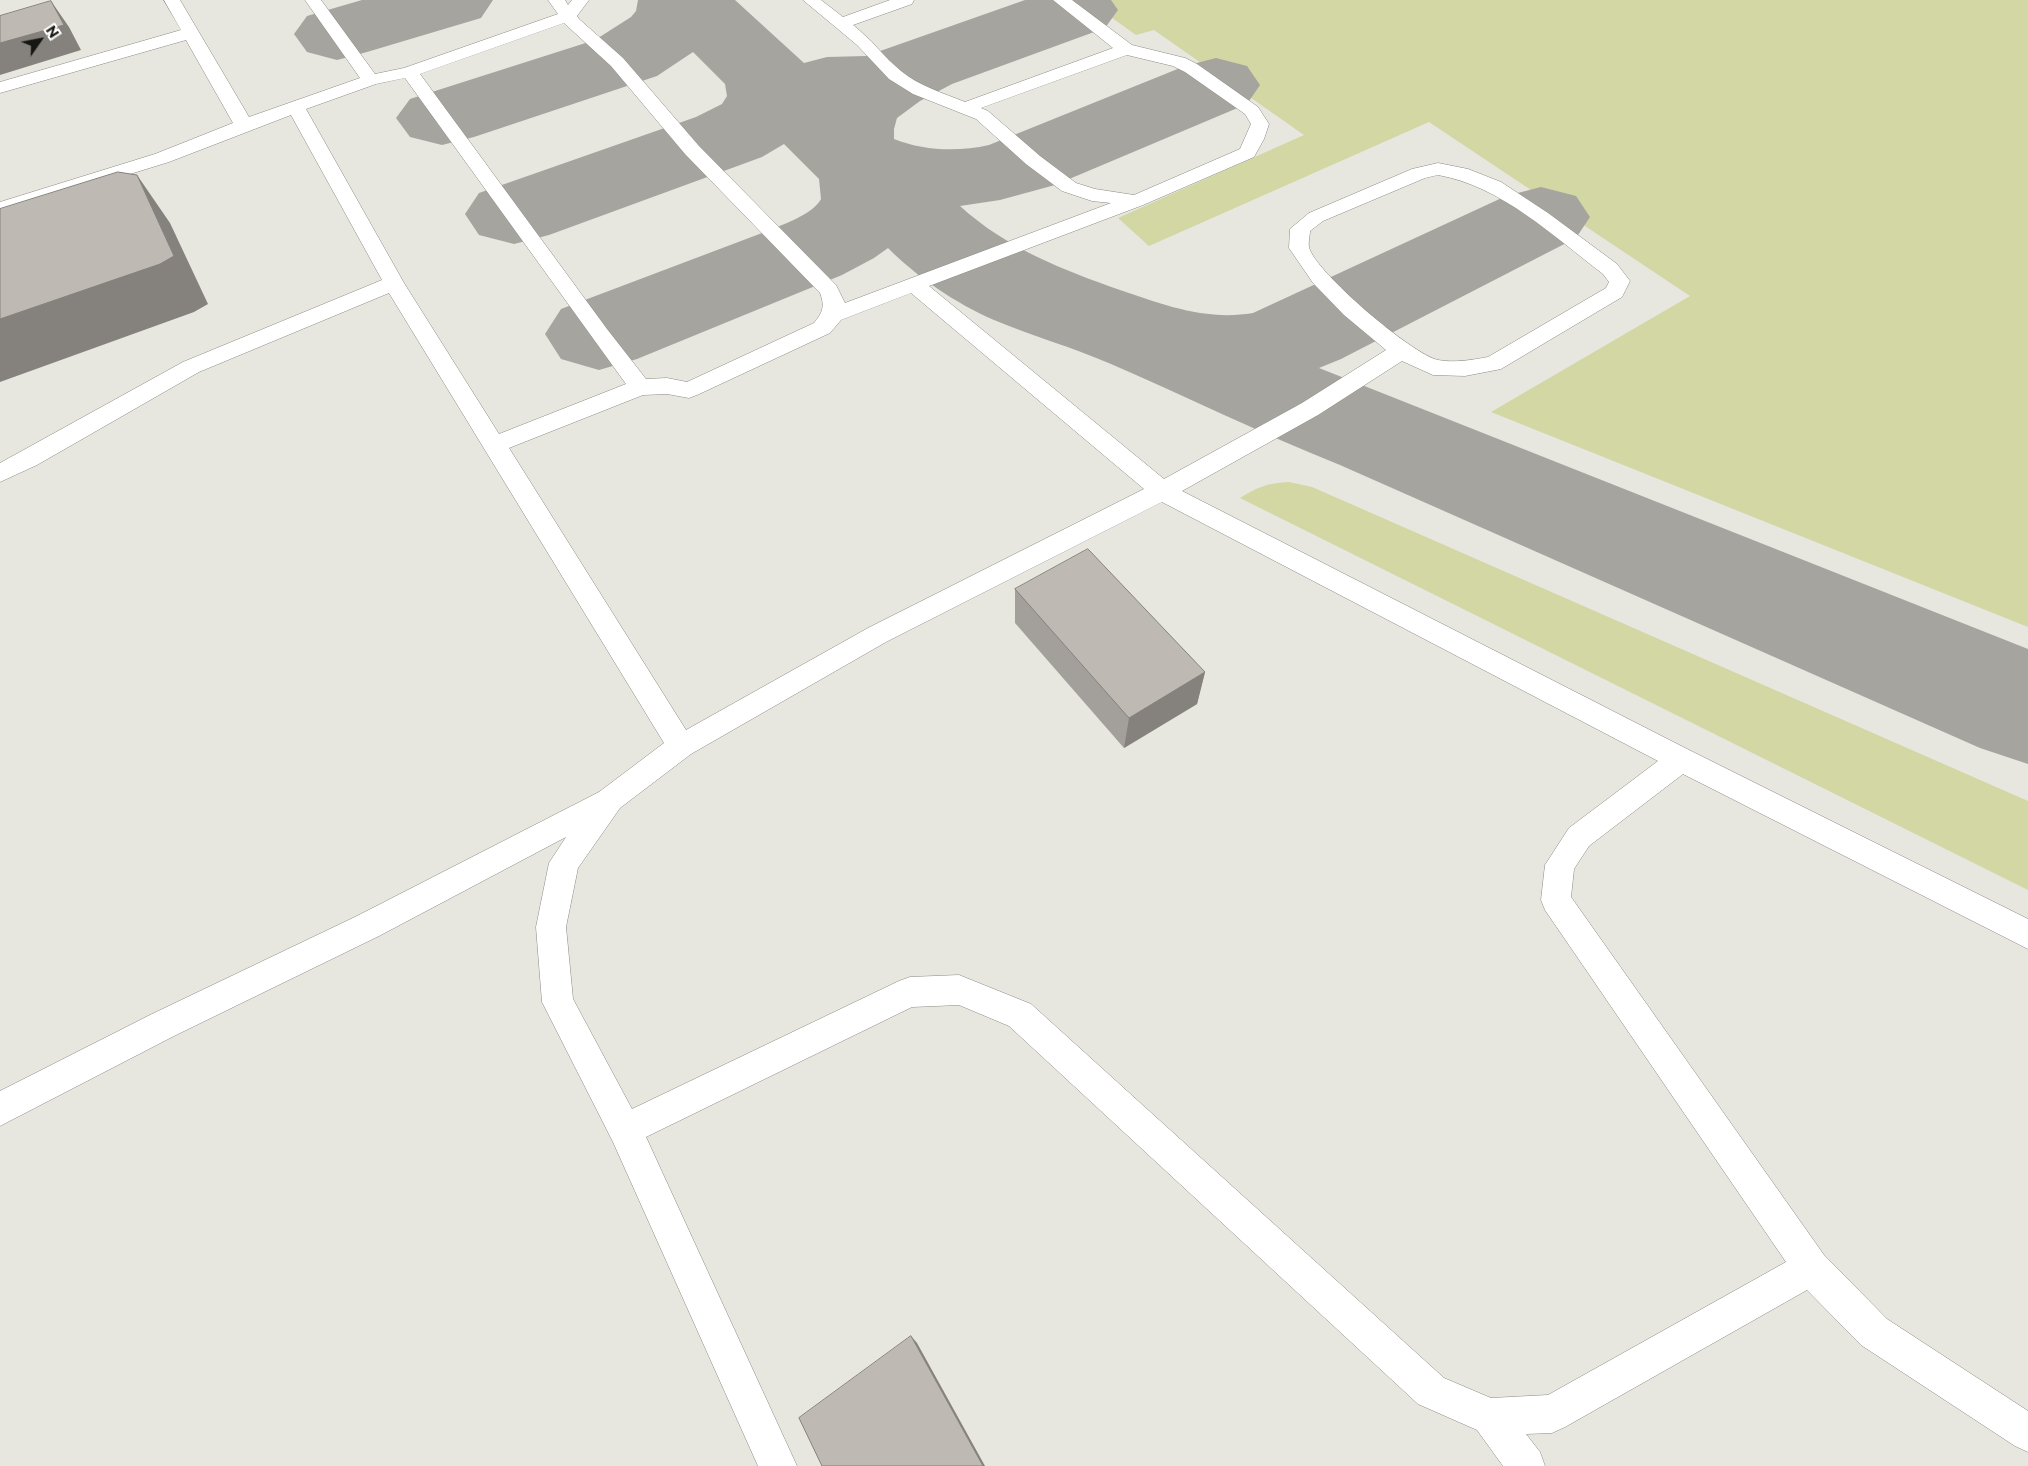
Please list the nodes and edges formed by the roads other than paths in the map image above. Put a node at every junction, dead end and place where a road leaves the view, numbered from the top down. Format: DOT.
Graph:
graph roads {
  1 [pos="172,0"];
  2 [pos="313,0"];
  3 [pos="556,0"];
  4 [pos="581,0"];
  5 [pos="811,0"];
  6 [pos="906,0"];
  7 [pos="1061,0"];
  8 [pos="568,16"];
  9 [pos="841,23"];
  10 [pos="191,33"];
  11 [pos="1126,49"];
  12 [pos="409,72"];
  13 [pos="371,80"];
  14 [pos="0,88"];
  15 [pos="968,107"];
  16 [pos="296,108"];
  17 [pos="244,125"];
  18 [pos="1136,201"];
  19 [pos="0,208"];
  20 [pos="394,283"];
  21 [pos="913,284"];
  22 [pos="833,315"];
  23 [pos="1402,351"];
  24 [pos="640,387"];
  25 [pos="494,445"];
  26 [pos="0,473"];
  27 [pos="1162,490"];
  28 [pos="681,746"];
  29 [pos="1681,759"];
  30 [pos="610,799"];
  31 [pos="2028,935"];
  32 [pos="0,1109"];
  33 [pos="625,1130"];
  34 [pos="1811,1268"];
  35 [pos="1490,1417"];
  36 [pos="2028,1433"];
  37 [pos="778,1466"];
  38 [pos="1526,1466"];
  1 -- 10 [label="lane"];
  2 -- 13 [label="lane"];
  3 -- 8 [label="lane"];
  4 -- 8 [label="lane"];
  5 -- 9 [label="lane"];
  6 -- 9 [label="lane"];
  7 -- 11 [label="lane"];
  8 -- 12 [label="lane"];
  8 -- 22 [label="lane"];
  9 -- 15 [label="lane"];
  10 -- 14 [label="lane"];
  10 -- 17 [label="lane"];
  11 -- 15 [label="lane"];
  11 -- 18 [label="lane"];
  12 -- 13 [label="lane"];
  12 -- 24 [label="lane"];
  13 -- 16 [label="lane"];
  15 -- 18 [label="lane"];
  16 -- 17 [label="lane"];
  16 -- 20 [label="lane"];
  17 -- 19 [label="lane"];
  18 -- 21 [label="lane"];
  20 -- 25 [label="lane"];
  20 -- 26 [label="lane"];
  21 -- 22 [label="lane"];
  21 -- 27 [label="lane"];
  22 -- 24 [label="lane"];
  23 -- 23 [label="lane"];
  23 -- 27 [label="lane"];
  24 -- 25 [label="lane"];
  25 -- 28 [label="lane"];
  27 -- 28 [label="lane"];
  27 -- 29 [label="lane"];
  28 -- 30 [label="lane"];
  29 -- 31 [label="lane"];
  29 -- 34 [label="lane"];
  30 -- 32 [label="lane"];
  30 -- 33 [label="lane"];
  33 -- 35 [label="lane"];
  33 -- 37 [label="lane"];
  34 -- 35 [label="lane"];
  34 -- 36 [label="lane"];
  35 -- 38 [label="lane"];
}
